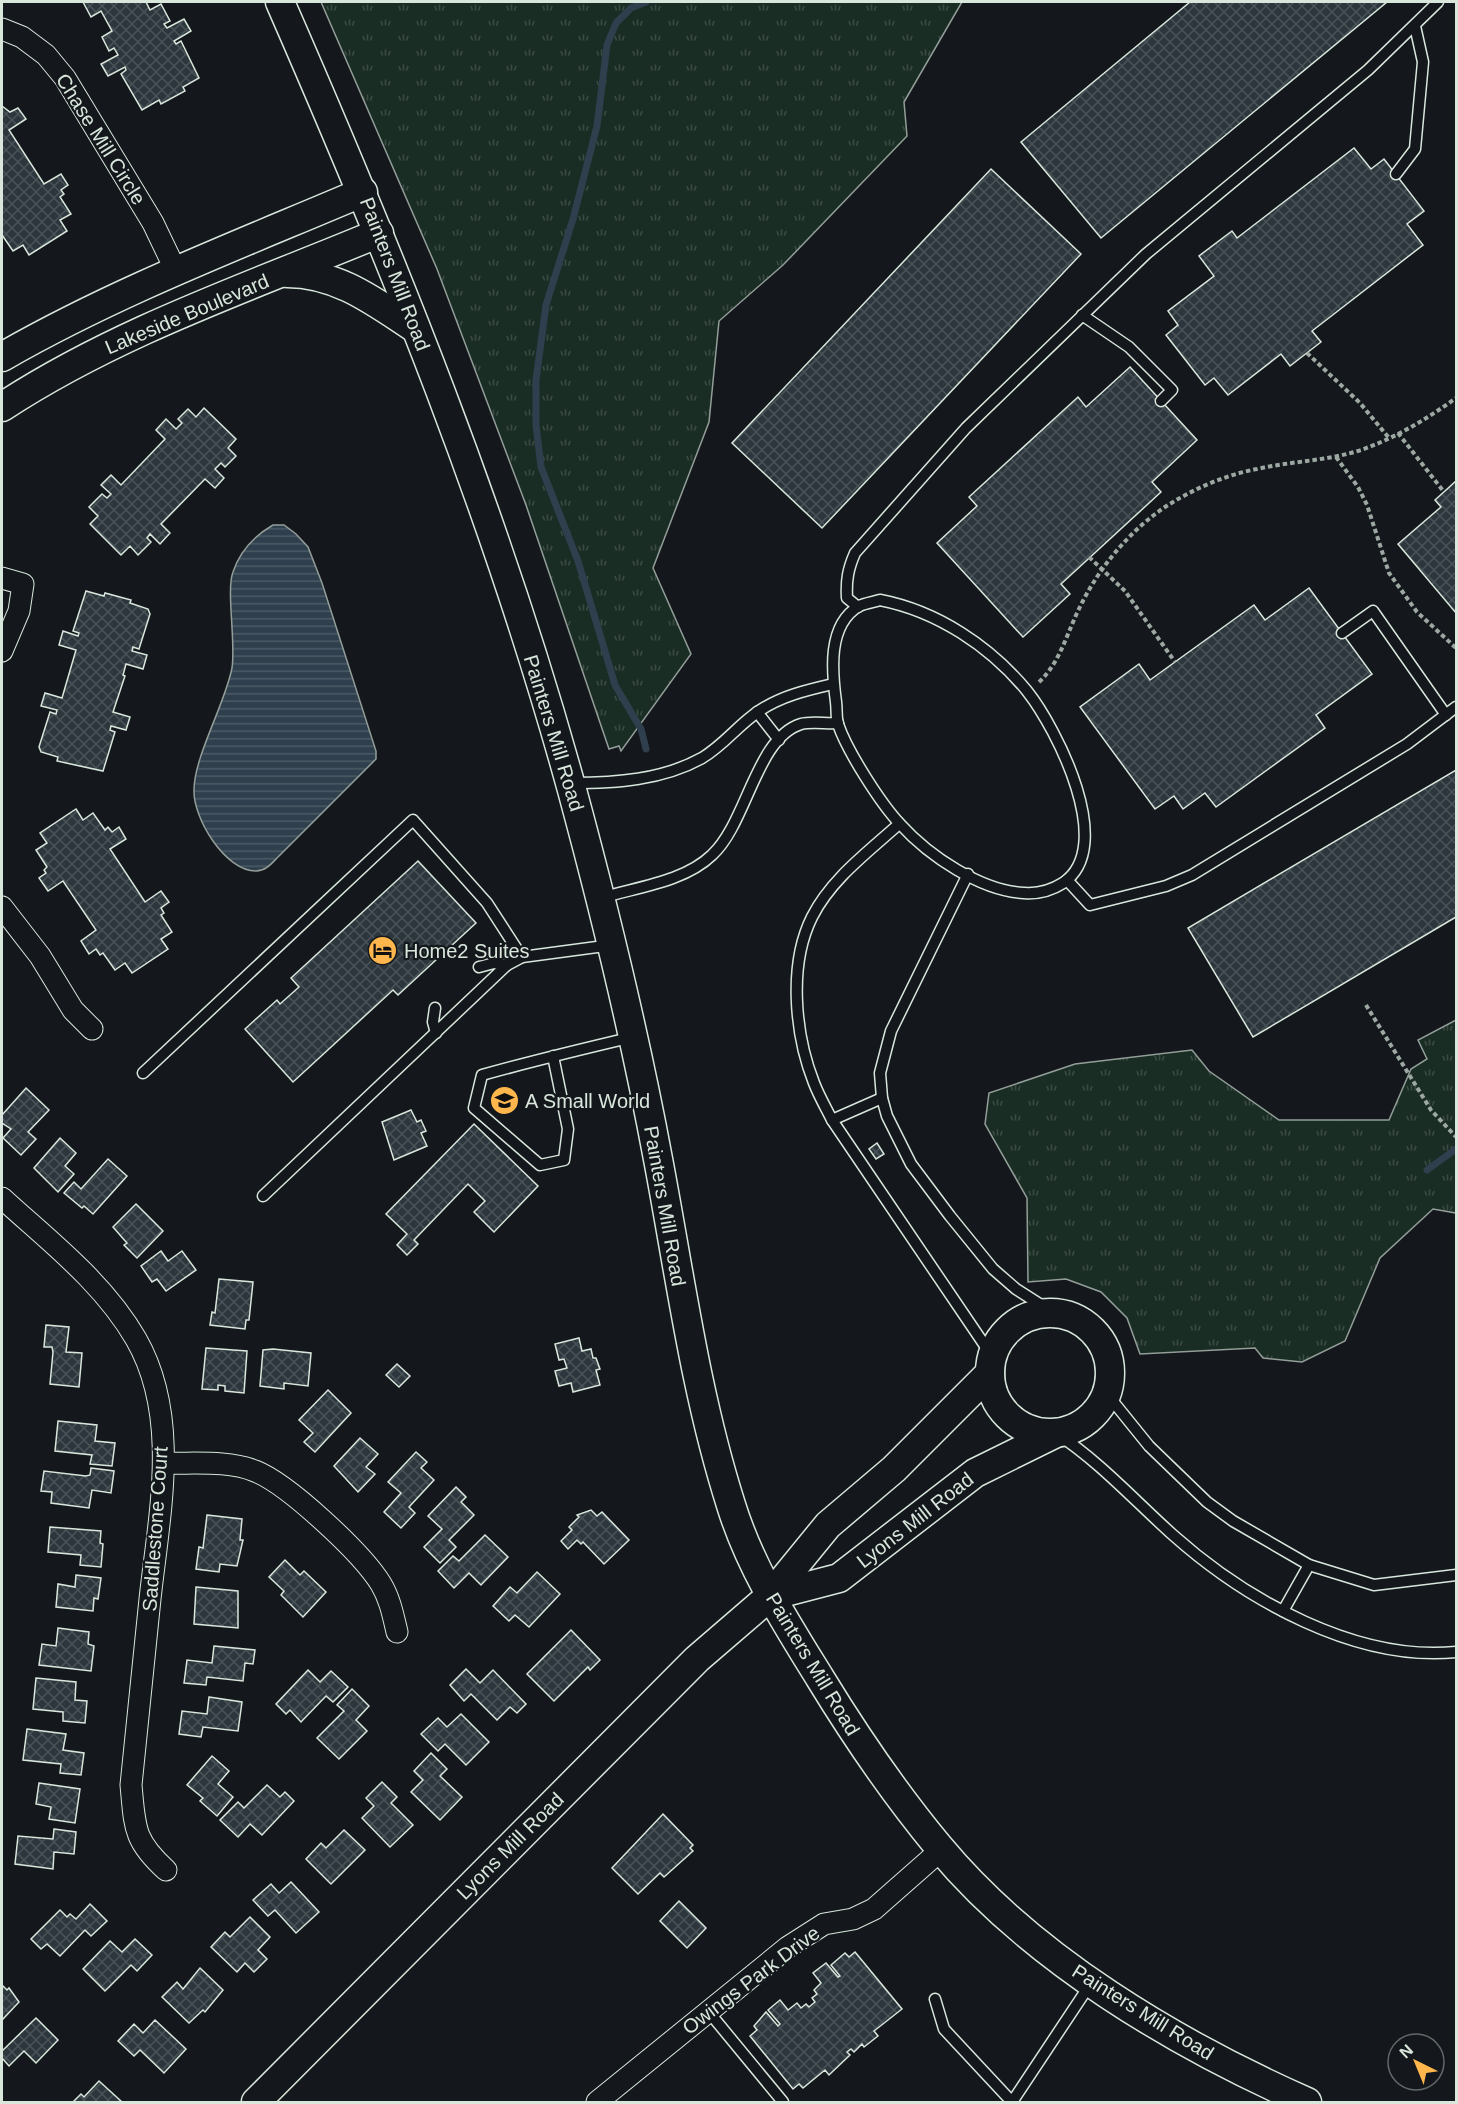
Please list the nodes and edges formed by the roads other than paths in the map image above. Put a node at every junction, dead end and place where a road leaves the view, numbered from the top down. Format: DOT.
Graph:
graph roads {
  1 [pos="280,2"];
  2 [pos="1438,2"];
  3 [pos="1415,26"];
  4 [pos="2,29"];
  5 [pos="1396,174"];
  6 [pos="363,192"];
  7 [pos="379,233"];
  8 [pos="176,271"];
  9 [pos="282,273"];
  10 [pos="1082,315"];
  11 [pos="416,329"];
  12 [pos="2,357"];
  13 [pos="1161,400"];
  14 [pos="2,407"];
  15 [pos="2,578"];
  16 [pos="858,607"];
  17 [pos="1342,633"];
  18 [pos="2,651"];
  19 [pos="832,684"];
  20 [pos="1456,707"];
  21 [pos="757,711"];
  22 [pos="1446,715"];
  23 [pos="838,723"];
  24 [pos="779,740"];
  25 [pos="570,783"];
  26 [pos="899,824"];
  27 [pos="968,874"];
  28 [pos="1067,880"];
  29 [pos="601,898"];
  30 [pos="2,907"];
  31 [pos="612,945"];
  32 [pos="522,957"];
  33 [pos="507,965"];
  34 [pos="479,967"];
  35 [pos="435,1008"];
  36 [pos="92,1029"];
  37 [pos="436,1033"];
  38 [pos="633,1037"];
  39 [pos="553,1056"];
  40 [pos="143,1073"];
  41 [pos="882,1098"];
  42 [pos="832,1120"];
  43 [pos="263,1196"];
  44 [pos="2,1198"];
  45 [pos="1052,1312"];
  46 [pos="991,1364"];
  47 [pos="1107,1394"];
  48 [pos="1056,1433"];
  49 [pos="164,1463"];
  50 [pos="1309,1565"];
  51 [pos="1456,1575"];
  52 [pos="770,1596"];
  53 [pos="1283,1611"];
  54 [pos="396,1632"];
  55 [pos="1456,1652"];
  56 [pos="941,1850"];
  57 [pos="166,1870"];
  58 [pos="1090,1983"];
  59 [pos="935,1999"];
  60 [pos="708,2011"];
  61 [pos="256,2103"];
  62 [pos="597,2103"];
  63 [pos="783,2103"];
  64 [pos="1307,2103"];
  1 -- 6 [label="main road, Painters Mill Road"];
  2 -- 3 [label="lane"];
  3 -- 5 [label="lane"];
  3 -- 10 [label="lane"];
  4 -- 8 [label="street, Chase Mill Circle"];
  6 -- 7 [label="main road, Painters Mill Road"];
  6 -- 8 [label="main road"];
  7 -- 9 [label="main road, Lakeside Boulevard"];
  7 -- 11 [label="main road, Painters Mill Road"];
  8 -- 12 [label="main road"];
  9 -- 11 [label="main road"];
  9 -- 14 [label="main road, Lakeside Boulevard"];
  10 -- 13 [label="lane"];
  10 -- 16 [label="lane"];
  11 -- 25 [label="main road, Painters Mill Road"];
  15 -- 18 [label="street"];
  16 -- 19 [label="lane"];
  16 -- 28 [label="lane"];
  17 -- 22 [label="lane"];
  19 -- 21 [label="lane"];
  19 -- 23 [label="lane"];
  20 -- 22 [label="lane"];
  21 -- 24 [label="lane"];
  21 -- 25 [label="lane"];
  22 -- 28 [label="lane"];
  23 -- 24 [label="lane"];
  23 -- 26 [label="lane"];
  24 -- 29 [label="lane"];
  25 -- 29 [label="main road, Painters Mill Road"];
  26 -- 27 [label="lane"];
  26 -- 42 [label="lane"];
  27 -- 28 [label="lane"];
  27 -- 41 [label="lane"];
  29 -- 31 [label="main road, Painters Mill Road"];
  30 -- 36 [label="street"];
  31 -- 32 [label="lane"];
  31 -- 38 [label="main road, Painters Mill Road"];
  32 -- 33 [label="lane"];
  32 -- 40 [label="lane"];
  33 -- 34 [label="lane"];
  33 -- 37 [label="lane"];
  35 -- 37 [label="lane"];
  37 -- 43 [label="lane"];
  38 -- 39 [label="lane"];
  38 -- 52 [label="main road, Painters Mill Road"];
  39 -- 39 [label="lane"];
  41 -- 42 [label="lane"];
  41 -- 45 [label="lane"];
  42 -- 46 [label="lane"];
  44 -- 49 [label="street, Saddlestone Court"];
  45 -- 46 [label="main road, Lyons Mill Road"];
  45 -- 47 [label="main road"];
  46 -- 48 [label="main road"];
  46 -- 52 [label="main road, Lyons Mill Road"];
  47 -- 48 [label="main road, Lyons Mill Road"];
  47 -- 50 [label="lane"];
  48 -- 52 [label="main road, Lyons Mill Road"];
  48 -- 53 [label="lane"];
  49 -- 54 [label="street"];
  49 -- 57 [label="street, Saddlestone Court"];
  50 -- 51 [label="lane"];
  50 -- 53 [label="lane"];
  52 -- 56 [label="main road, Painters Mill Road"];
  52 -- 61 [label="main road, Lyons Mill Road"];
  53 -- 55 [label="lane"];
  56 -- 58 [label="main road, Painters Mill Road"];
  56 -- 60 [label="street, Owings Park Drive"];
  58 -- 59 [label="lane"];
  58 -- 64 [label="main road, Painters Mill Road"];
  60 -- 62 [label="street, Owings Park Drive"];
  60 -- 63 [label="lane"];
}
